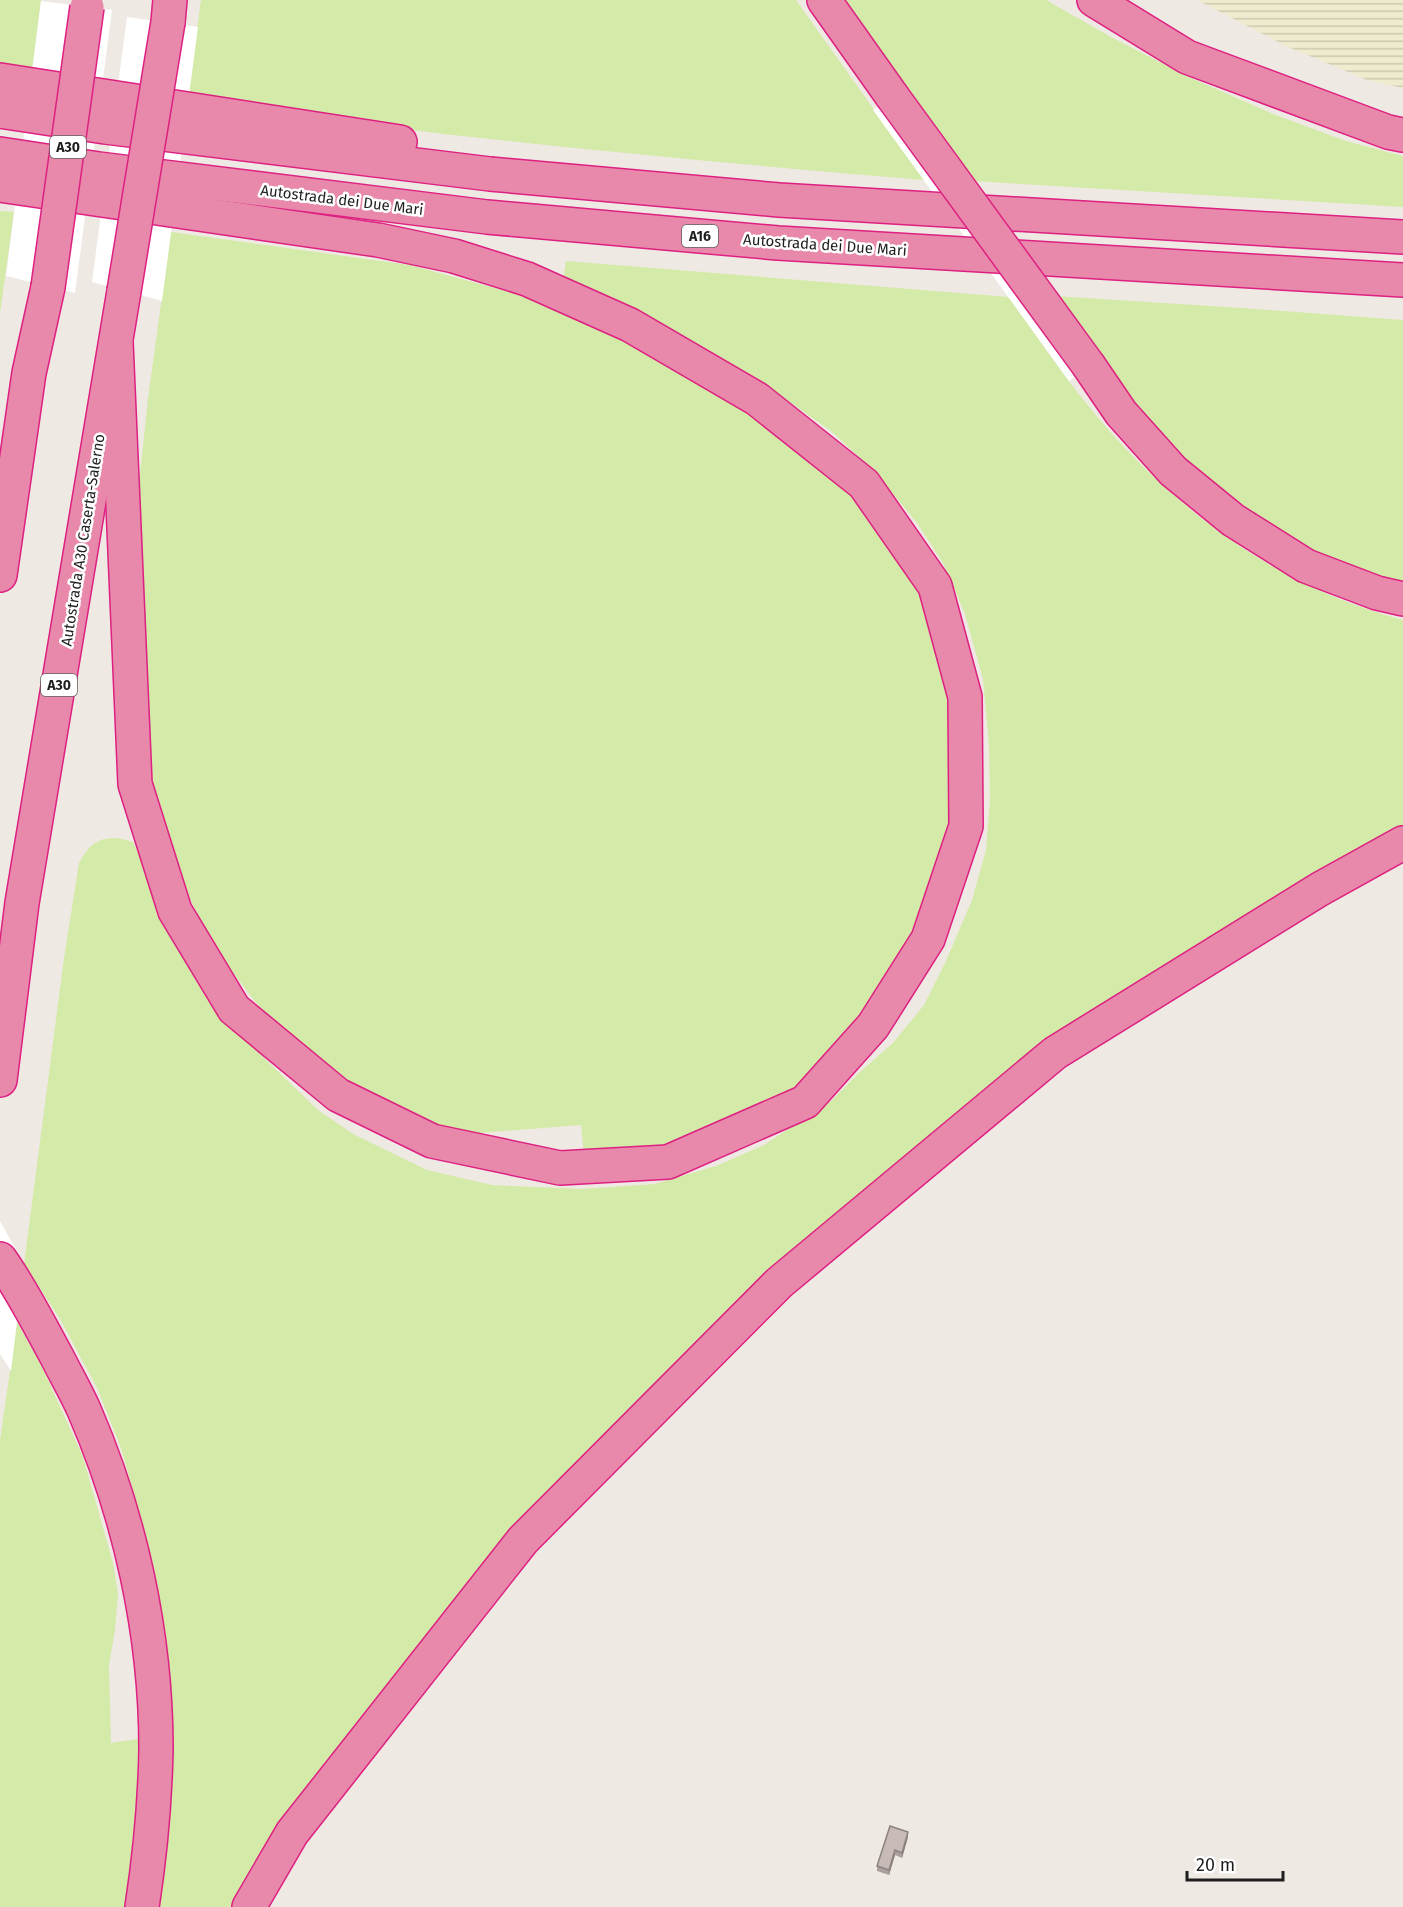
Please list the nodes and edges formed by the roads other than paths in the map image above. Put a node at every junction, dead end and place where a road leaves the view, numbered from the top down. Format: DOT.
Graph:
graph roads {
  1 [pos="824,0"];
  2 [pos="1094,0"];
  3 [pos="87,4"];
  4 [pos="169,11"];
  5 [pos="0,80"];
  6 [pos="0,111"];
  7 [pos="1403,135"];
  8 [pos="0,154"];
  9 [pos="0,185"];
  10 [pos="778,200"];
  11 [pos="1403,237"];
  12 [pos="1403,280"];
  13 [pos="116,342"];
  14 [pos="0,575"];
  15 [pos="1403,599"];
  16 [pos="1403,843"];
  17 [pos="0,1080"];
  18 [pos="0,1259"];
  19 [pos="142,1907"];
  20 [pos="249,1907"];
  1 -- 15 [label="highway, bridge"];
  2 -- 7 [label="highway"];
  3 -- 14 [label="highway, A30, bridge"];
  4 -- 13 [label="highway, Autostrada A30 Caserta-Salerno / A30, bridge"];
  5 -- 10 [label="highway"];
  6 -- 10 [label="highway"];
  8 -- 12 [label="highway, Autostrada dei Due Mari / A16"];
  9 -- 13 [label="highway"];
  10 -- 11 [label="highway"];
  13 -- 17 [label="highway, Autostrada A30 Caserta-Salerno / A30"];
  16 -- 20 [label="highway"];
  18 -- 19 [label="highway"];
}
